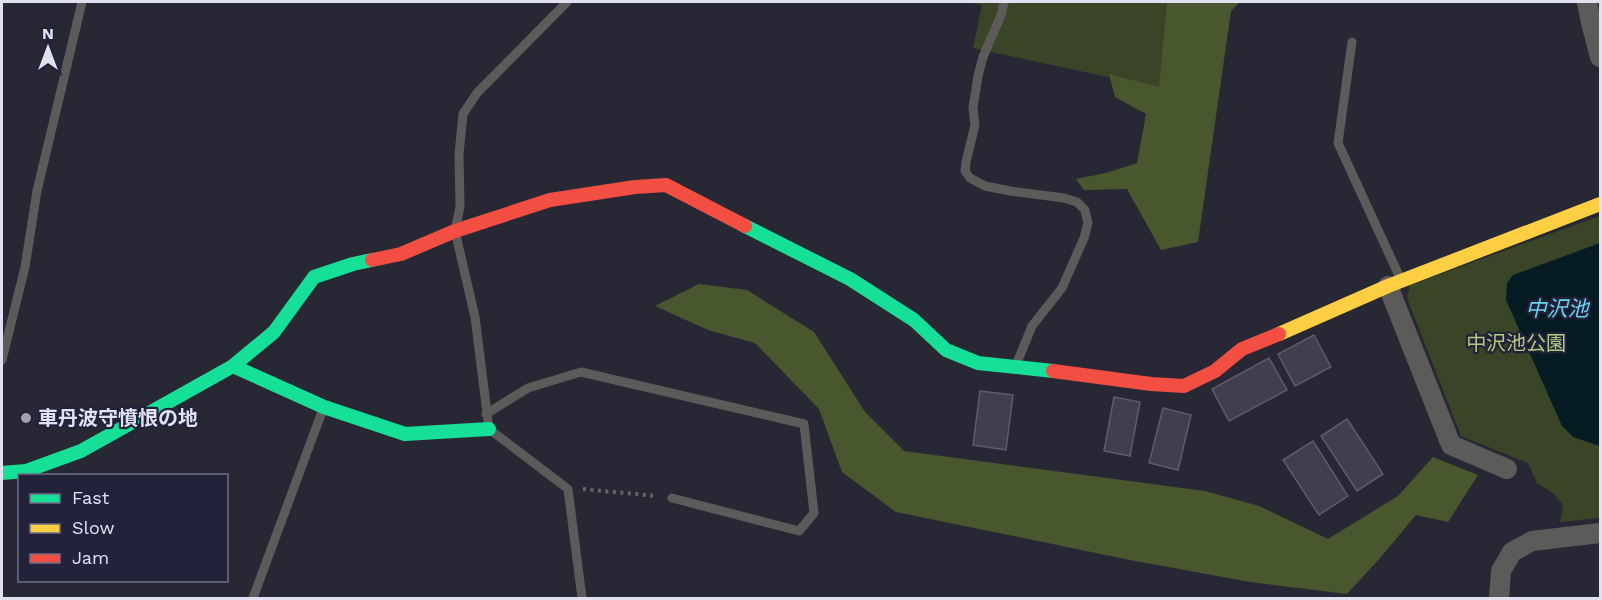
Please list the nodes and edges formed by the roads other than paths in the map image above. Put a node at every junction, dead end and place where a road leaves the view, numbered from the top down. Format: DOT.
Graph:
graph roads {
  1 [pos="82,2"];
  2 [pos="567,2"];
  3 [pos="1004,2"];
  4 [pos="1587,2"];
  5 [pos="1352,42"];
  6 [pos="1600,57"];
  7 [pos="1600,204"];
  8 [pos="455,231"];
  9 [pos="1395,283"];
  10 [pos="2,360"];
  11 [pos="233,366"];
  12 [pos="1015,367"];
  13 [pos="324,406"];
  14 [pos="486,414"];
  15 [pos="489,429"];
  16 [pos="1506,469"];
  17 [pos="2,473"];
  18 [pos="672,498"];
  19 [pos="1600,533"];
  20 [pos="253,598"];
  21 [pos="582,598"];
  22 [pos="1499,598"];
  1 -- 10 [label="lane"];
  2 -- 8 [label="lane"];
  3 -- 12 [label="lane"];
  4 -- 6 [label="street"];
  5 -- 9 [label="lane"];
  7 -- 9 [label="street"];
  8 -- 11 [label="street"];
  8 -- 12 [label="street"];
  8 -- 14 [label="lane"];
  9 -- 12 [label="street"];
  9 -- 16 [label="street"];
  11 -- 13 [label="street"];
  11 -- 17 [label="street"];
  13 -- 15 [label="street"];
  13 -- 20 [label="lane"];
  14 -- 15 [label="lane"];
  14 -- 18 [label="lane"];
  15 -- 21 [label="lane"];
  19 -- 22 [label="street"];
}
